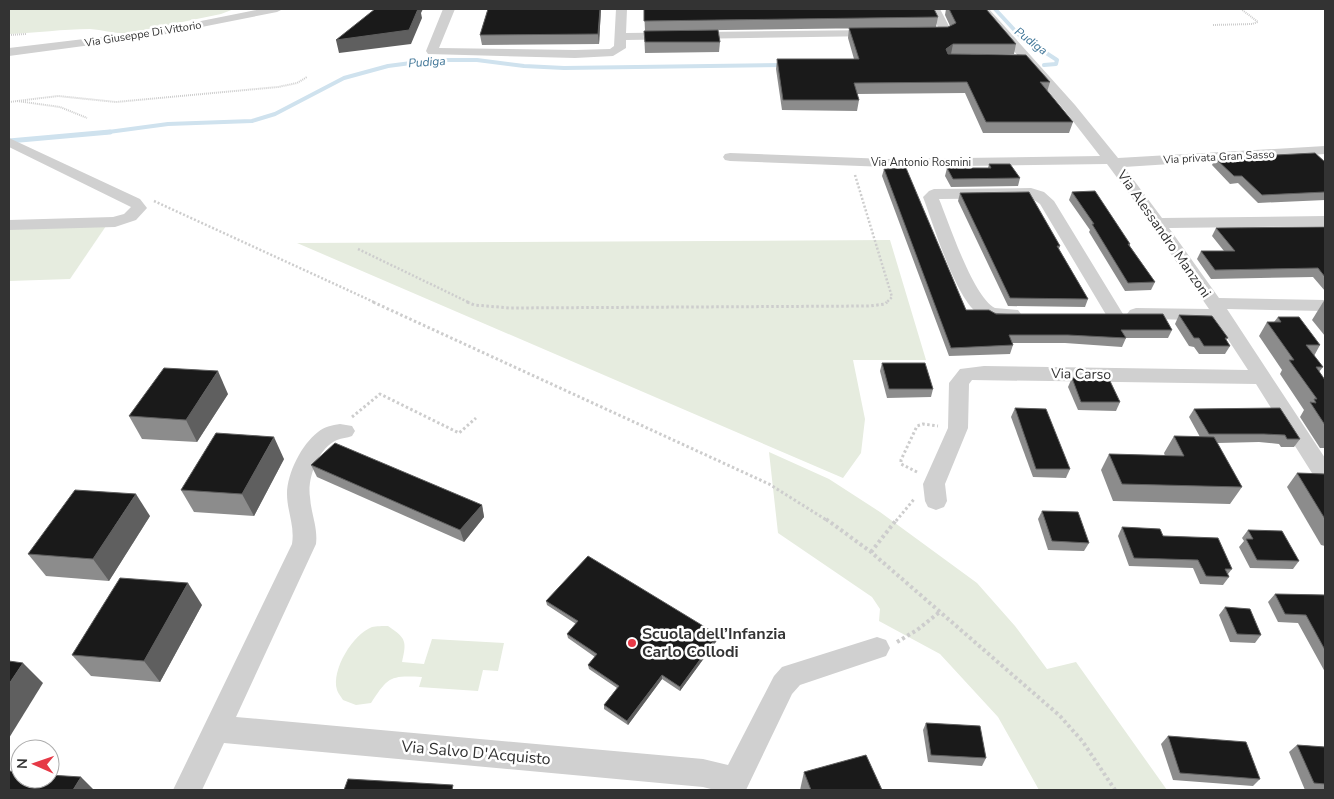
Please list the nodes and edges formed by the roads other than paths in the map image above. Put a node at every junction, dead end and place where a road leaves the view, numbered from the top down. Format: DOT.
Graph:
graph roads {
  1 [pos="240,9"];
  2 [pos="262,9"];
  3 [pos="277,9"];
  4 [pos="449,9"];
  5 [pos="621,9"];
  6 [pos="935,9"];
  7 [pos="983,9"];
  8 [pos="151,31"];
  9 [pos="917,32"];
  10 [pos="888,33"];
  11 [pos="621,37"];
  12 [pos="9,47"];
  13 [pos="9,52"];
  14 [pos="1009,60"];
  15 [pos="1029,60"];
  16 [pos="13,144"];
  17 [pos="1325,150"];
  18 [pos="730,157"];
  19 [pos="1113,162"];
  20 [pos="1325,221"];
  21 [pos="1157,223"];
  22 [pos="9,225"];
  23 [pos="1325,305"];
  24 [pos="1218,309"];
  25 [pos="1030,314"];
  26 [pos="1096,314"];
  27 [pos="1114,314"];
  28 [pos="1262,377"];
  29 [pos="346,426"];
  30 [pos="1320,457"];
  31 [pos="1325,475"];
  32 [pos="926,497"];
  33 [pos="877,648"];
  34 [pos="217,729"];
  35 [pos="737,786"];
  36 [pos="187,790"];
  1 -- 8 [label="street"];
  2 -- 8 [label="street, Via Giuseppe Di Vittorio"];
  3 -- 13 [label="street, Via Giuseppe Di Vittorio"];
  4 -- 11 [label="street"];
  5 -- 11 [label="street"];
  6 -- 9 [label="street"];
  7 -- 15 [label="street, Via Alessandro Manzoni"];
  8 -- 12 [label="street, Via Giuseppe Di Vittorio"];
  10 -- 11 [label="street"];
  14 -- 15 [label="street"];
  15 -- 19 [label="street, Via Alessandro Manzoni"];
  16 -- 22 [label="street"];
  17 -- 19 [label="street, Via privata Gran Sasso"];
  18 -- 19 [label="street, Via Antonio Rosmini"];
  19 -- 21 [label="street, Via Alessandro Manzoni"];
  20 -- 21 [label="street"];
  21 -- 24 [label="street, Via Alessandro Manzoni"];
  23 -- 24 [label="street"];
  24 -- 27 [label="street"];
  24 -- 28 [label="street, Via Alessandro Manzoni"];
  25 -- 27 [label="street"];
  26 -- 27 [label="street"];
  28 -- 30 [label="street, Via Alessandro Manzoni"];
  28 -- 32 [label="street, Via Carso"];
  29 -- 34 [label="street"];
  30 -- 31 [label="street, Via Alessandro Manzoni"];
  33 -- 35 [label="street"];
  34 -- 35 [label="street, Via Salvo D'Acquisto"];
  34 -- 36 [label="street"];
}
